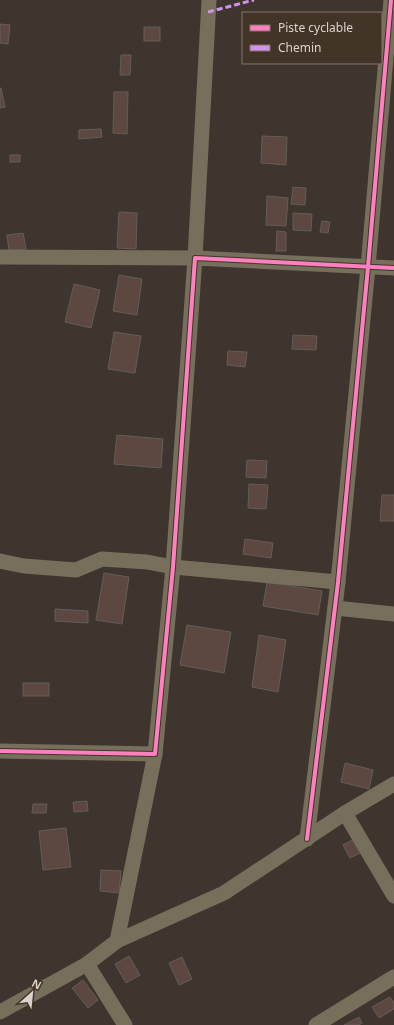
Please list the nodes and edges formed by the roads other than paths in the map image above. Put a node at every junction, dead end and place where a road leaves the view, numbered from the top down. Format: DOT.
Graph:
graph roads {
  1 [pos="208,0"];
  2 [pos="391,0"];
  3 [pos="0,256"];
  4 [pos="195,258"];
  5 [pos="368,267"];
  6 [pos="394,268"];
  7 [pos="0,561"];
  8 [pos="173,567"];
  9 [pos="338,582"];
  10 [pos="335,608"];
  11 [pos="394,614"];
  12 [pos="0,751"];
  13 [pos="156,754"];
  14 [pos="394,784"];
  15 [pos="345,813"];
  16 [pos="307,839"];
  17 [pos="394,896"];
  18 [pos="117,941"];
  19 [pos="87,964"];
  20 [pos="394,977"];
  21 [pos="0,1012"];
  22 [pos="125,1025"];
  23 [pos="316,1025"];
  1 -- 4 [label="street"];
  2 -- 5 [label="street"];
  3 -- 4 [label="street"];
  4 -- 5 [label="street"];
  4 -- 8 [label="street"];
  5 -- 6 [label="street"];
  5 -- 9 [label="street"];
  7 -- 8 [label="street"];
  8 -- 9 [label="street"];
  8 -- 13 [label="street"];
  9 -- 10 [label="street"];
  10 -- 11 [label="street"];
  10 -- 16 [label="street"];
  12 -- 13 [label="street"];
  13 -- 18 [label="street"];
  14 -- 15 [label="street"];
  15 -- 16 [label="street"];
  15 -- 17 [label="street"];
  16 -- 18 [label="street"];
  18 -- 19 [label="street"];
  19 -- 21 [label="street"];
  19 -- 22 [label="street"];
  20 -- 23 [label="street"];
}
